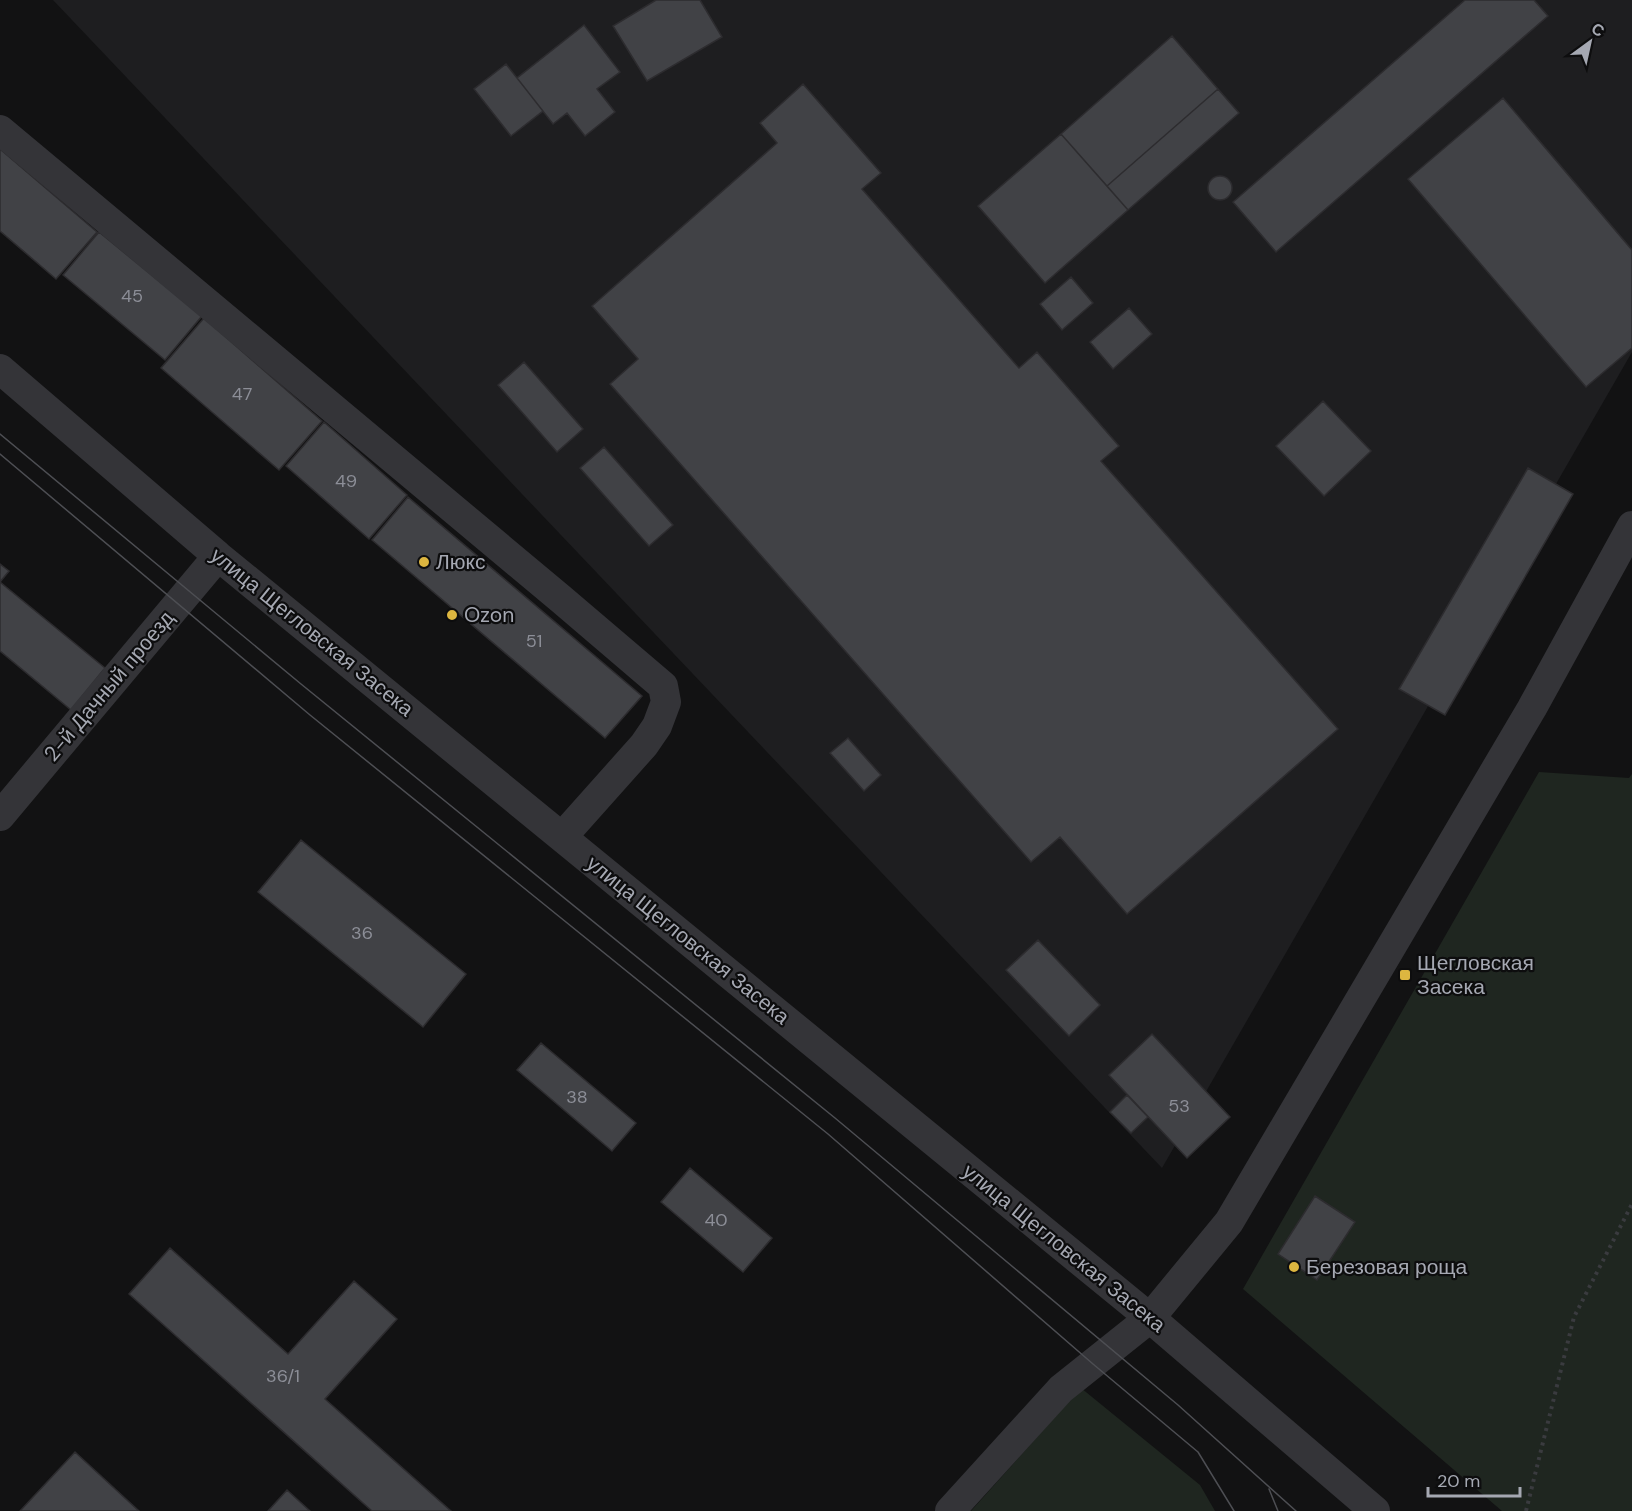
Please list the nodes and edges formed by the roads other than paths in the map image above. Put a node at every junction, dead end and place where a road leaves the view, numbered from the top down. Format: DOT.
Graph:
graph roads {
  1 [pos="0,130"];
  2 [pos="0,369"];
  3 [pos="1632,526"];
  4 [pos="218,556"];
  5 [pos="0,816"];
  6 [pos="562,837"];
  7 [pos="1150,1318"];
  8 [pos="950,1511"];
  9 [pos="1375,1511"];
  1 -- 6 [label="street"];
  2 -- 4 [label="street, улица Щегловская Засека"];
  3 -- 7 [label="street"];
  4 -- 5 [label="street, 2-й Дачный проезд"];
  4 -- 6 [label="street, улица Щегловская Засека"];
  6 -- 7 [label="street, улица Щегловская Засека"];
  7 -- 8 [label="street"];
  7 -- 9 [label="street, улица Щегловская Засека"];
}
